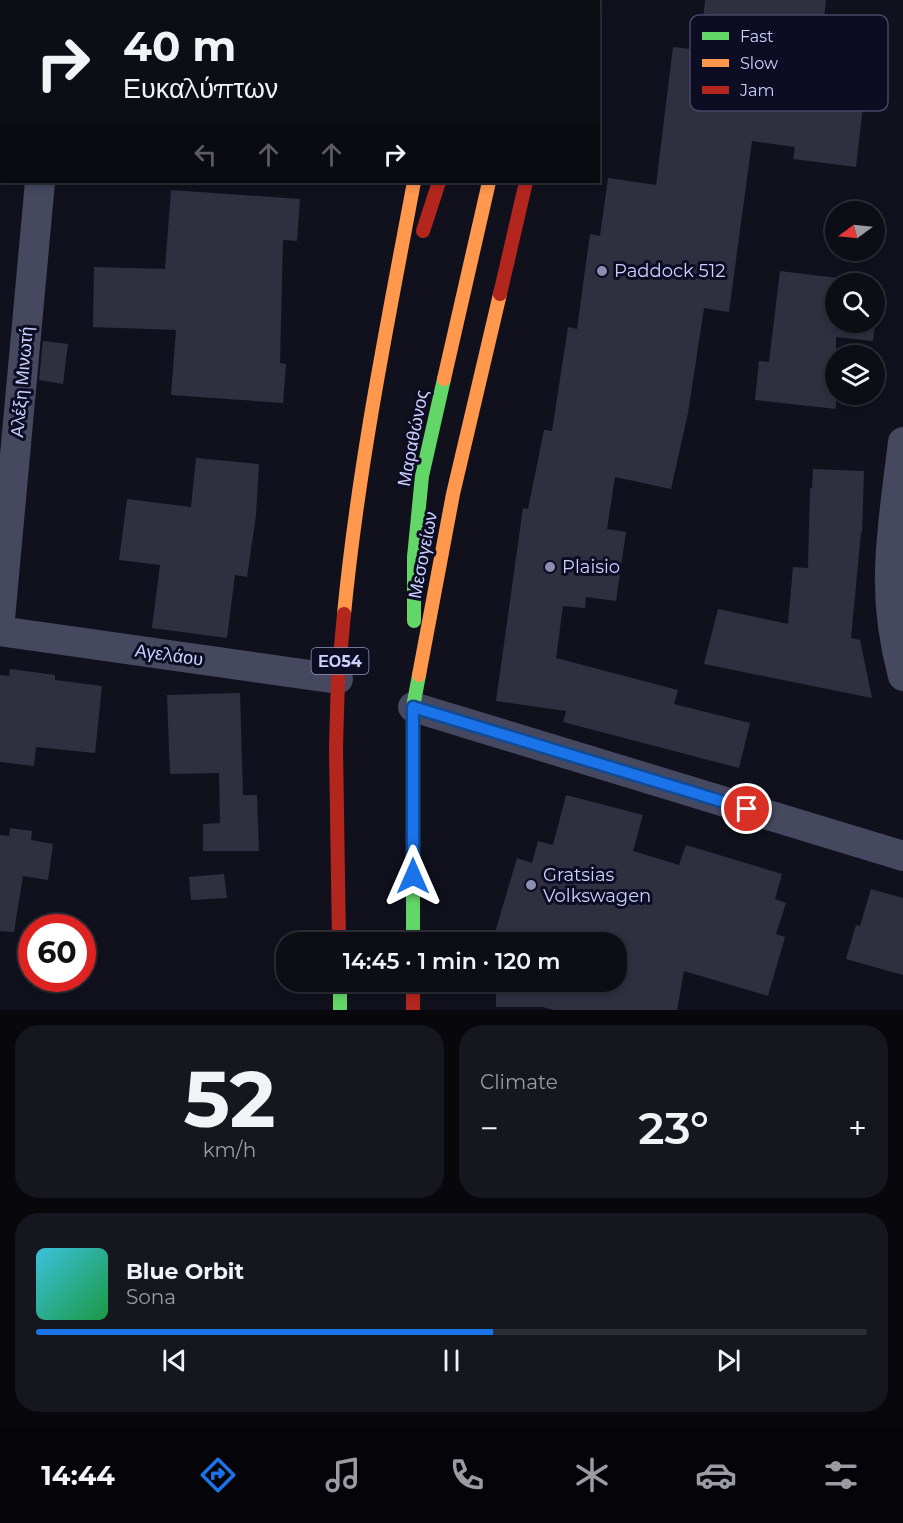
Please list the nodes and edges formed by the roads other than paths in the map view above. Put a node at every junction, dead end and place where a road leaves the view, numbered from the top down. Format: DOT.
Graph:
graph roads {
  1 [pos="40,183"];
  2 [pos="414,183"];
  3 [pos="439,183"];
  4 [pos="489,183"];
  5 [pos="526,183"];
  6 [pos="418,248"];
  7 [pos="411,270"];
  8 [pos="376,382"];
  9 [pos="903,442"];
  10 [pos="897,542"];
  11 [pos="0,619"];
  12 [pos="0,630"];
  13 [pos="903,676"];
  14 [pos="338,679"];
  15 [pos="413,707"];
  16 [pos="903,856"];
  17 [pos="339,932"];
  18 [pos="413,932"];
  19 [pos="340,992"];
  20 [pos="413,992"];
  21 [pos="340,1010"];
  22 [pos="412,1010"];
  1 -- 11 [label="street, Αλέξη Μινωτή"];
  2 -- 8 [label="main road, ΕΟ54"];
  3 -- 6 [label="main road"];
  4 -- 15 [label="main road, Μαραθώνος"];
  5 -- 15 [label="main road, Μεσογείων"];
  7 -- 8 [label="main road, ΕΟ54"];
  8 -- 14 [label="main road, ΕΟ54"];
  9 -- 10 [label="street"];
  10 -- 13 [label="street"];
  12 -- 14 [label="street, Αγελάου"];
  14 -- 17 [label="main road, ΕΟ54"];
  15 -- 16 [label="street"];
  15 -- 18 [label="main road, Μεσογείων"];
  19 -- 21 [label="main road"];
  20 -- 22 [label="main road"];
}
